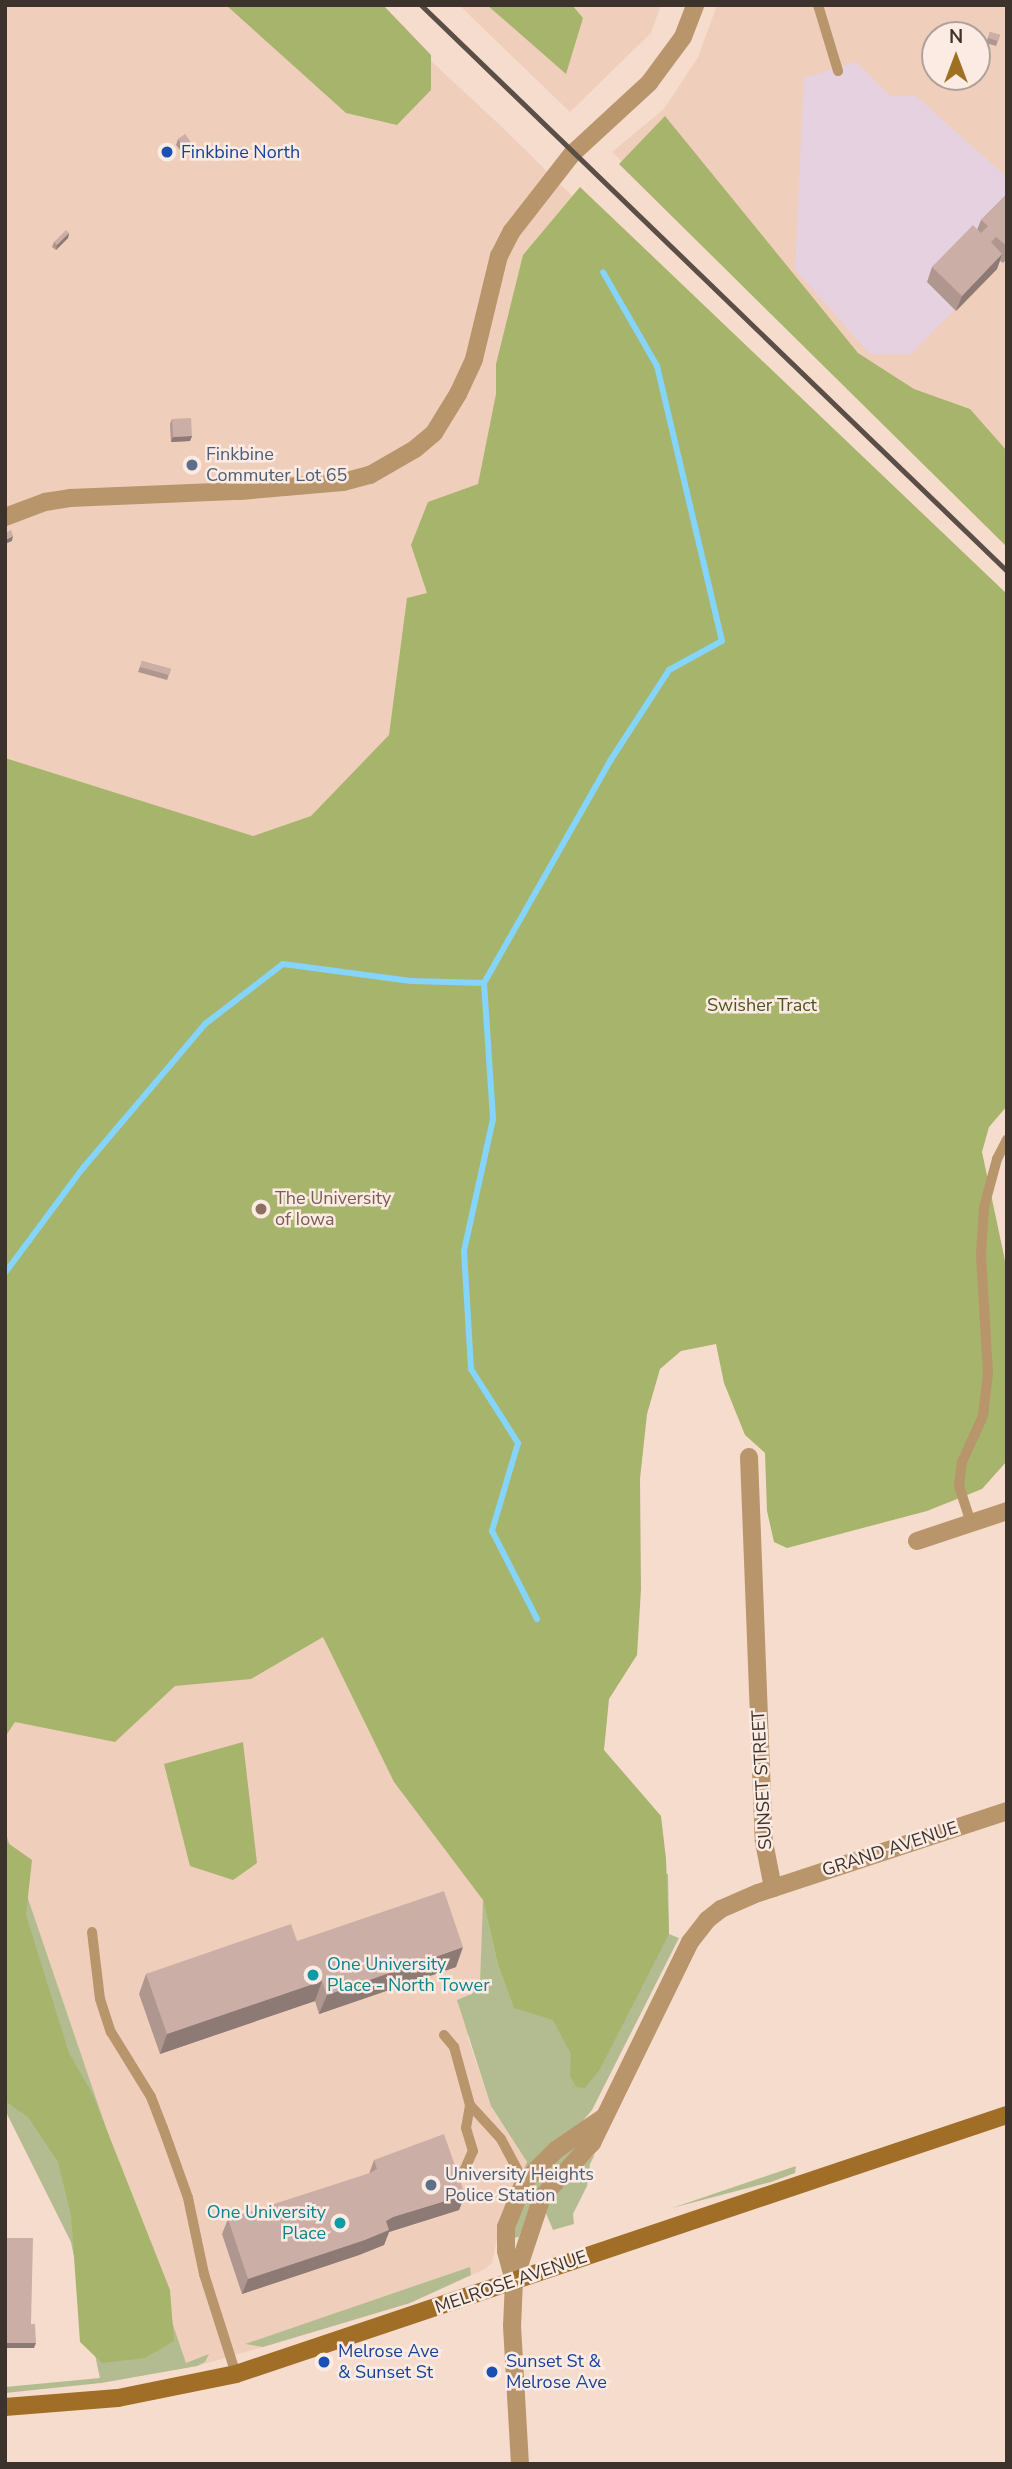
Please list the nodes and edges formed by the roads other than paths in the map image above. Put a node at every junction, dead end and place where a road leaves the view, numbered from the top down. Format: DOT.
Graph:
graph roads {
  1 [pos="695,5"];
  2 [pos="818,5"];
  3 [pos="838,71"];
  4 [pos="5,517"];
  5 [pos="1007,1139"];
  6 [pos="749,1457"];
  7 [pos="1007,1511"];
  8 [pos="971,1522"];
  9 [pos="916,1541"];
  10 [pos="1007,1811"];
  11 [pos="774,1888"];
  12 [pos="92,1932"];
  13 [pos="444,2035"];
  14 [pos="470,2105"];
  15 [pos="1007,2115"];
  16 [pos="604,2117"];
  17 [pos="449,2179"];
  18 [pos="524,2182"];
  19 [pos="514,2281"];
  20 [pos="236,2374"];
  21 [pos="5,2407"];
  22 [pos="520,2464"];
  1 -- 4 [label="street"];
  2 -- 3 [label="lane"];
  5 -- 8 [label="lane"];
  6 -- 11 [label="street, SUNSET STREET"];
  7 -- 8 [label="street"];
  8 -- 9 [label="street"];
  10 -- 11 [label="street, GRAND AVENUE"];
  11 -- 16 [label="street"];
  12 -- 20 [label="lane"];
  13 -- 14 [label="lane"];
  14 -- 17 [label="lane"];
  14 -- 18 [label="lane"];
  15 -- 19 [label="main road, MELROSE AVENUE"];
  16 -- 18 [label="street"];
  16 -- 19 [label="street"];
  18 -- 19 [label="street"];
  19 -- 20 [label="main road, MELROSE AVENUE"];
  19 -- 22 [label="street"];
  20 -- 21 [label="main road, MELROSE AVENUE"];
}
